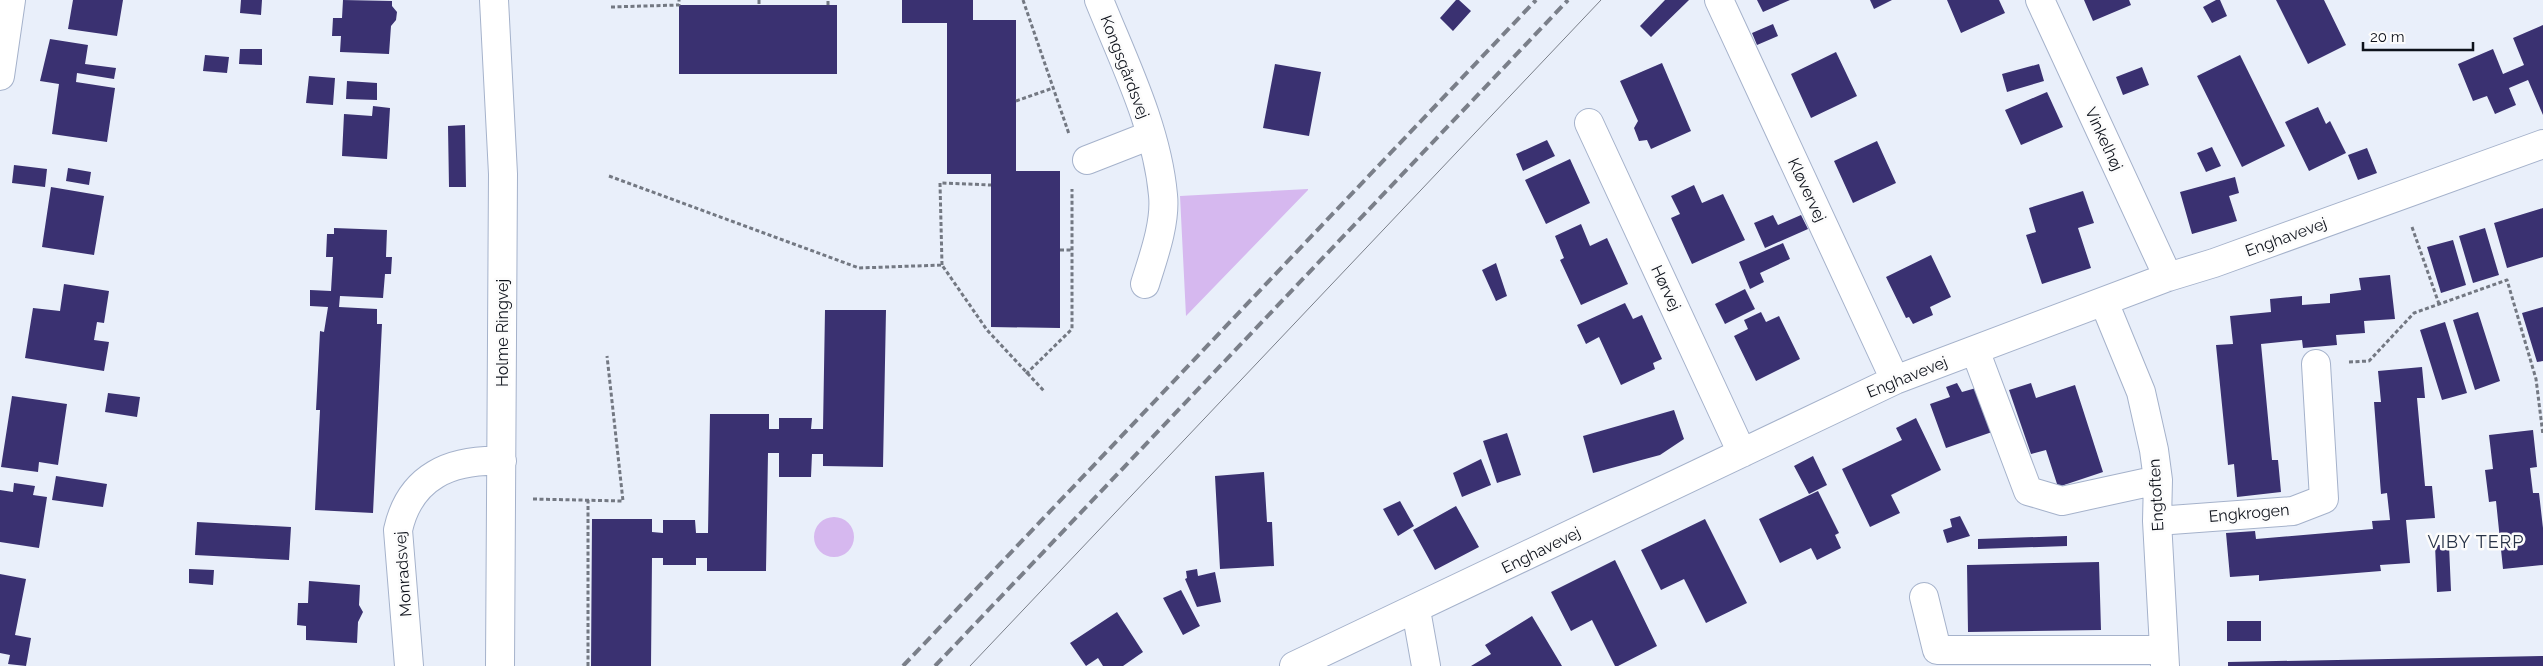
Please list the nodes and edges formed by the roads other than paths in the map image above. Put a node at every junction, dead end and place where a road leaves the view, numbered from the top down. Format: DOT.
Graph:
graph roads {
  1 [pos="11,0"];
  2 [pos="494,0"];
  3 [pos="1100,0"];
  4 [pos="1719,0"];
  5 [pos="2040,0"];
  6 [pos="0,76"];
  7 [pos="1589,122"];
  8 [pos="1150,135"];
  9 [pos="2543,144"];
  10 [pos="1088,160"];
  11 [pos="2168,277"];
  12 [pos="1145,284"];
  13 [pos="2104,302"];
  14 [pos="1976,350"];
  15 [pos="2316,364"];
  16 [pos="1895,380"];
  17 [pos="1742,453"];
  18 [pos="502,460"];
  19 [pos="2158,480"];
  20 [pos="2158,521"];
  21 [pos="1924,597"];
  22 [pos="1416,610"];
  23 [pos="2164,658"];
  24 [pos="410,666"];
  25 [pos="500,666"];
  26 [pos="1294,666"];
  27 [pos="1426,666"];
  1 -- 6 [label="street"];
  2 -- 18 [label="street, Holme Ringvej"];
  3 -- 8 [label="street, Kongsgårdsvej"];
  4 -- 16 [label="street, Kløvervej"];
  5 -- 11 [label="street, Vinkelhøj"];
  7 -- 17 [label="street, Hørvej"];
  8 -- 10 [label="street, Kongsgårdsvej"];
  8 -- 12 [label="street, Kongsgårdsvej"];
  9 -- 11 [label="street, Enghavevej"];
  11 -- 13 [label="street, Enghavevej"];
  13 -- 14 [label="street, Enghavevej"];
  13 -- 19 [label="street, Engtoften"];
  14 -- 16 [label="street, Enghavevej"];
  14 -- 19 [label="street"];
  15 -- 20 [label="street, Engkrogen"];
  16 -- 17 [label="street, Enghavevej"];
  17 -- 22 [label="street, Enghavevej"];
  18 -- 24 [label="street, Monradsvej"];
  18 -- 25 [label="street, Holme Ringvej"];
  19 -- 20 [label="street, Engtoften"];
  20 -- 23 [label="street, Engtoften"];
  21 -- 23 [label="street"];
  22 -- 26 [label="street, Enghavevej"];
  22 -- 27 [label="street"];
}
